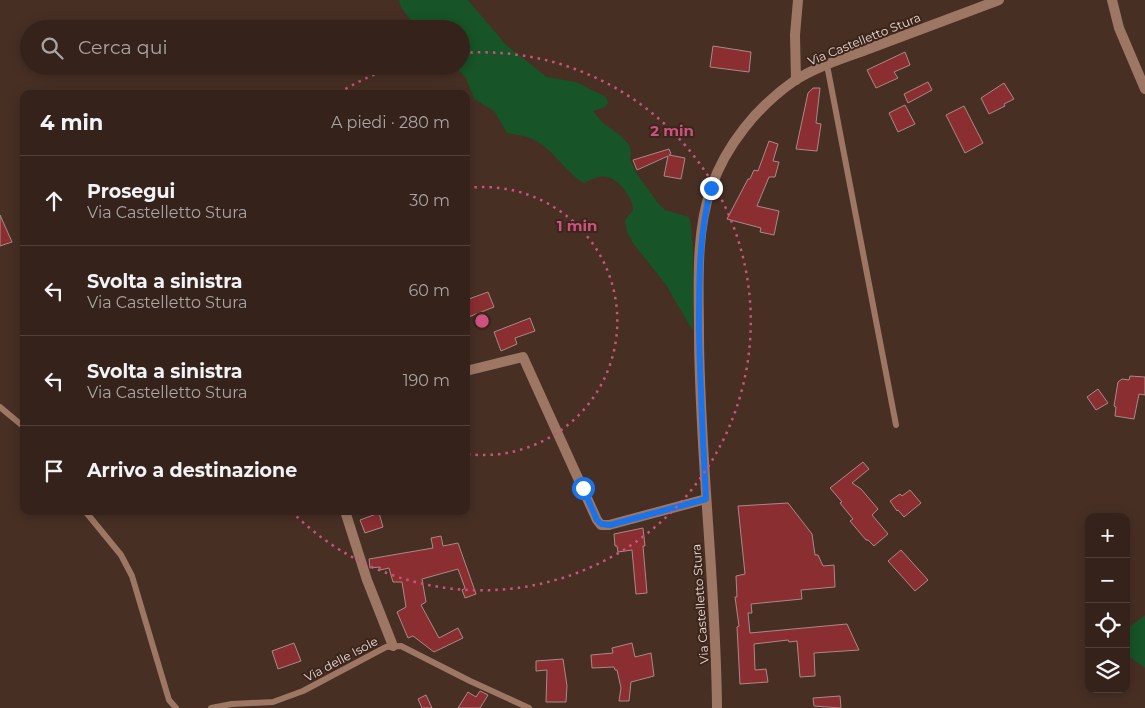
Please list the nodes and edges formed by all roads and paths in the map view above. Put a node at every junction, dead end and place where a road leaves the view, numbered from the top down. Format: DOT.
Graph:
graph roads {
  1 [pos="798,0"];
  2 [pos="999,0"];
  3 [pos="1112,0"];
  4 [pos="827,65"];
  5 [pos="796,80"];
  6 [pos="1145,89"];
  7 [pos="470,370"];
  8 [pos="0,407"];
  9 [pos="20,424"];
  10 [pos="896,425"];
  11 [pos="706,499"];
  12 [pos="88,515"];
  13 [pos="346,515"];
  14 [pos="393,646"];
  15 [pos="176,708"];
  16 [pos="211,708"];
  17 [pos="529,708"];
  18 [pos="717,708"];
  1 -- 5 [label="street"];
  2 -- 4 [label="street, Via Castelletto Stura"];
  3 -- 6 [label="street"];
  4 -- 5 [label="street, Via Castelletto Stura"];
  4 -- 10 [label="lane"];
  5 -- 11 [label="street, Via Castelletto Stura"];
  7 -- 11 [label="street"];
  8 -- 9 [label="lane"];
  11 -- 18 [label="street, Via Castelletto Stura"];
  12 -- 15 [label="lane"];
  13 -- 14 [label="street"];
  14 -- 16 [label="lane, Via delle Isole"];
  14 -- 17 [label="lane, Via delle Isole"];
}
